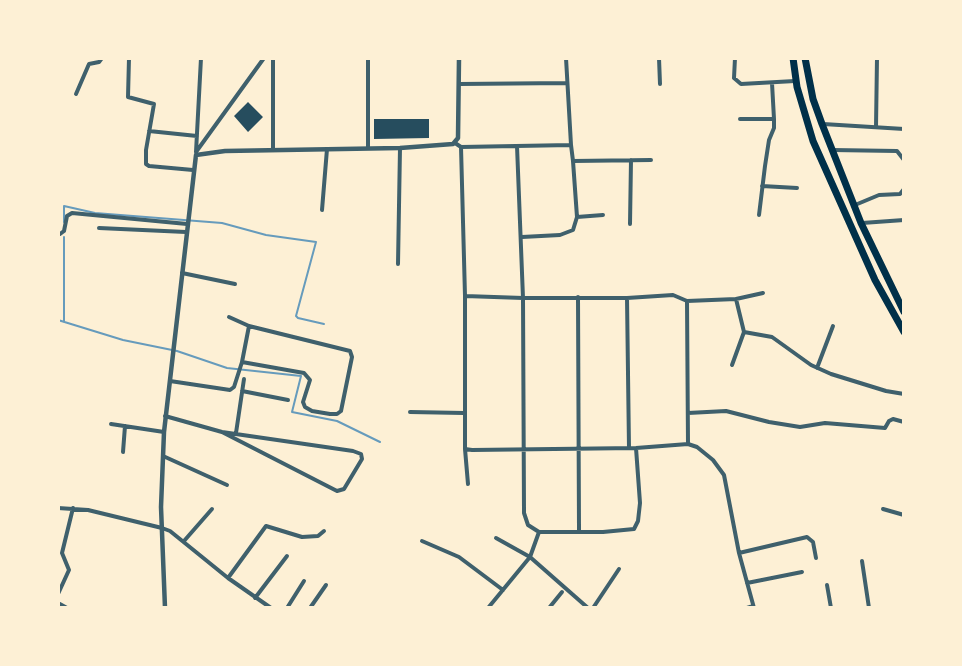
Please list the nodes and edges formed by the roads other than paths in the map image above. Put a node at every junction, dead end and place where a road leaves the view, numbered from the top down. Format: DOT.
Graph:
graph roads {
  1 [pos="102,58"];
  2 [pos="129,58"];
  3 [pos="201,58"];
  4 [pos="264,58"];
  5 [pos="273,58"];
  6 [pos="368,58"];
  7 [pos="459,58"];
  8 [pos="566,58"];
  9 [pos="659,58"];
  10 [pos="735,58"];
  11 [pos="793,58"];
  12 [pos="805,58"];
  13 [pos="877,58"];
  14 [pos="796,81"];
  15 [pos="567,83"];
  16 [pos="772,83"];
  17 [pos="459,84"];
  18 [pos="660,84"];
  19 [pos="76,93"];
  20 [pos="774,118"];
  21 [pos="740,119"];
  22 [pos="822,124"];
  23 [pos="876,128"];
  24 [pos="903,129"];
  25 [pos="149,131"];
  26 [pos="197,136"];
  27 [pos="455,143"];
  28 [pos="571,145"];
  29 [pos="518,146"];
  30 [pos="461,147"];
  31 [pos="368,148"];
  32 [pos="400,148"];
  33 [pos="327,149"];
  34 [pos="273,150"];
  35 [pos="832,150"];
  36 [pos="196,153"];
  37 [pos="631,160"];
  38 [pos="651,160"];
  39 [pos="903,160"];
  40 [pos="573,161"];
  41 [pos="194,170"];
  42 [pos="762,186"];
  43 [pos="797,188"];
  44 [pos="903,189"];
  45 [pos="854,205"];
  46 [pos="322,210"];
  47 [pos="603,215"];
  48 [pos="759,215"];
  49 [pos="577,217"];
  50 [pos="903,220"];
  51 [pos="187,223"];
  52 [pos="861,223"];
  53 [pos="630,224"];
  54 [pos="99,228"];
  55 [pos="186,232"];
  56 [pos="60,234"];
  57 [pos="522,237"];
  58 [pos="398,264"];
  59 [pos="182,273"];
  60 [pos="236,284"];
  61 [pos="763,293"];
  62 [pos="465,296"];
  63 [pos="578,297"];
  64 [pos="523,298"];
  65 [pos="627,298"];
  66 [pos="736,299"];
  67 [pos="687,301"];
  68 [pos="903,312"];
  69 [pos="229,317"];
  70 [pos="249,326"];
  71 [pos="833,326"];
  72 [pos="744,332"];
  73 [pos="903,332"];
  74 [pos="242,364"];
  75 [pos="732,366"];
  76 [pos="818,368"];
  77 [pos="244,379"];
  78 [pos="170,381"];
  79 [pos="242,391"];
  80 [pos="903,394"];
  81 [pos="288,400"];
  82 [pos="410,412"];
  83 [pos="464,413"];
  84 [pos="688,413"];
  85 [pos="165,416"];
  86 [pos="903,422"];
  87 [pos="111,424"];
  88 [pos="125,426"];
  89 [pos="164,432"];
  90 [pos="222,432"];
  91 [pos="236,433"];
  92 [pos="688,444"];
  93 [pos="524,448"];
  94 [pos="578,448"];
  95 [pos="629,448"];
  96 [pos="636,448"];
  97 [pos="465,449"];
  98 [pos="123,452"];
  99 [pos="162,455"];
  100 [pos="468,484"];
  101 [pos="226,485"];
  102 [pos="58,508"];
  103 [pos="73,508"];
  104 [pos="212,509"];
  105 [pos="883,509"];
  106 [pos="903,515"];
  107 [pos="162,528"];
  108 [pos="324,531"];
  109 [pos="579,531"];
  110 [pos="539,532"];
  111 [pos="496,538"];
  112 [pos="184,541"];
  113 [pos="422,541"];
  114 [pos="739,553"];
  115 [pos="287,556"];
  116 [pos="530,557"];
  117 [pos="816,558"];
  118 [pos="862,561"];
  119 [pos="619,569"];
  120 [pos="802,572"];
  121 [pos="228,578"];
  122 [pos="304,581"];
  123 [pos="747,583"];
  124 [pos="326,585"];
  125 [pos="827,585"];
  126 [pos="504,590"];
  127 [pos="562,592"];
  128 [pos="58,594"];
  129 [pos="255,598"];
  130 [pos="58,603"];
  131 [pos="754,607"];
  132 [pos="67,608"];
  133 [pos="165,608"];
  134 [pos="270,608"];
  135 [pos="287,608"];
  136 [pos="310,608"];
  137 [pos="488,608"];
  138 [pos="549,608"];
  139 [pos="588,608"];
  140 [pos="592,608"];
  141 [pos="747,608"];
  142 [pos="831,608"];
  143 [pos="869,608"];
  1 -- 19 [label="street"];
  2 -- 25 [label="street"];
  3 -- 26 [label="street"];
  4 -- 36 [label="street"];
  5 -- 34 [label="street"];
  6 -- 31 [label="street"];
  7 -- 17 [label="street"];
  8 -- 15 [label="street"];
  9 -- 18 [label="street"];
  10 -- 16 [label="street"];
  11 -- 14 [label="highway"];
  12 -- 22 [label="highway"];
  13 -- 23 [label="street"];
  14 -- 16 [label="street"];
  14 -- 73 [label="highway"];
  15 -- 17 [label="street"];
  15 -- 28 [label="street"];
  16 -- 20 [label="street"];
  17 -- 27 [label="street"];
  20 -- 21 [label="street"];
  20 -- 42 [label="street"];
  22 -- 23 [label="street"];
  22 -- 35 [label="highway"];
  23 -- 24 [label="street"];
  25 -- 26 [label="street"];
  25 -- 41 [label="street"];
  26 -- 36 [label="street"];
  27 -- 30 [label="street"];
  27 -- 32 [label="street"];
  28 -- 29 [label="street"];
  28 -- 40 [label="street"];
  29 -- 30 [label="street"];
  29 -- 57 [label="street"];
  30 -- 62 [label="street"];
  31 -- 32 [label="street"];
  31 -- 33 [label="street"];
  32 -- 58 [label="street"];
  33 -- 34 [label="street"];
  33 -- 46 [label="street"];
  34 -- 36 [label="street"];
  35 -- 39 [label="street"];
  35 -- 45 [label="highway"];
  36 -- 41 [label="street"];
  37 -- 38 [label="street"];
  37 -- 40 [label="street"];
  37 -- 53 [label="street"];
  40 -- 49 [label="street"];
  41 -- 51 [label="street"];
  42 -- 43 [label="street"];
  42 -- 48 [label="street"];
  44 -- 45 [label="street"];
  45 -- 52 [label="highway"];
  47 -- 49 [label="street"];
  49 -- 57 [label="street"];
  50 -- 52 [label="street"];
  51 -- 55 [label="street"];
  51 -- 56 [label="street"];
  52 -- 68 [label="highway"];
  54 -- 55 [label="street"];
  55 -- 59 [label="street"];
  57 -- 64 [label="street"];
  59 -- 60 [label="street"];
  59 -- 78 [label="street"];
  61 -- 66 [label="street"];
  62 -- 64 [label="street"];
  62 -- 83 [label="street"];
  63 -- 64 [label="street"];
  63 -- 65 [label="street"];
  63 -- 94 [label="street"];
  64 -- 93 [label="street"];
  65 -- 67 [label="street"];
  65 -- 95 [label="street"];
  66 -- 67 [label="street"];
  66 -- 72 [label="street"];
  67 -- 84 [label="street"];
  69 -- 70 [label="street"];
  70 -- 74 [label="street"];
  70 -- 74 [label="street"];
  71 -- 76 [label="street"];
  72 -- 75 [label="street"];
  72 -- 76 [label="street"];
  74 -- 78 [label="street"];
  76 -- 80 [label="street"];
  77 -- 79 [label="street"];
  78 -- 85 [label="street"];
  79 -- 81 [label="street"];
  79 -- 91 [label="street"];
  82 -- 83 [label="street"];
  83 -- 97 [label="street"];
  84 -- 86 [label="street"];
  84 -- 92 [label="street"];
  85 -- 89 [label="street"];
  85 -- 90 [label="street"];
  87 -- 88 [label="street"];
  88 -- 89 [label="street"];
  88 -- 98 [label="street"];
  89 -- 99 [label="street"];
  90 -- 91 [label="street"];
  90 -- 91 [label="street"];
  92 -- 96 [label="street"];
  92 -- 114 [label="street"];
  93 -- 94 [label="street"];
  93 -- 97 [label="street"];
  93 -- 110 [label="street"];
  94 -- 95 [label="street"];
  94 -- 109 [label="street"];
  95 -- 96 [label="street"];
  96 -- 109 [label="street"];
  97 -- 100 [label="street"];
  99 -- 101 [label="street"];
  99 -- 107 [label="street"];
  102 -- 103 [label="street"];
  103 -- 107 [label="street"];
  103 -- 128 [label="street"];
  104 -- 112 [label="street"];
  105 -- 106 [label="street"];
  107 -- 112 [label="street"];
  107 -- 133 [label="street"];
  108 -- 121 [label="street"];
  109 -- 110 [label="street"];
  110 -- 116 [label="street"];
  111 -- 116 [label="street"];
  112 -- 121 [label="street"];
  113 -- 126 [label="street"];
  114 -- 117 [label="street"];
  114 -- 123 [label="street"];
  115 -- 129 [label="street"];
  116 -- 126 [label="street"];
  116 -- 139 [label="street"];
  118 -- 143 [label="street"];
  119 -- 140 [label="street"];
  120 -- 123 [label="street"];
  121 -- 129 [label="street"];
  122 -- 135 [label="street"];
  123 -- 131 [label="street"];
  124 -- 136 [label="street"];
  125 -- 142 [label="street"];
  126 -- 137 [label="street"];
  127 -- 138 [label="street"];
  129 -- 134 [label="street"];
  130 -- 132 [label="street"];
  131 -- 141 [label="street"];
}
